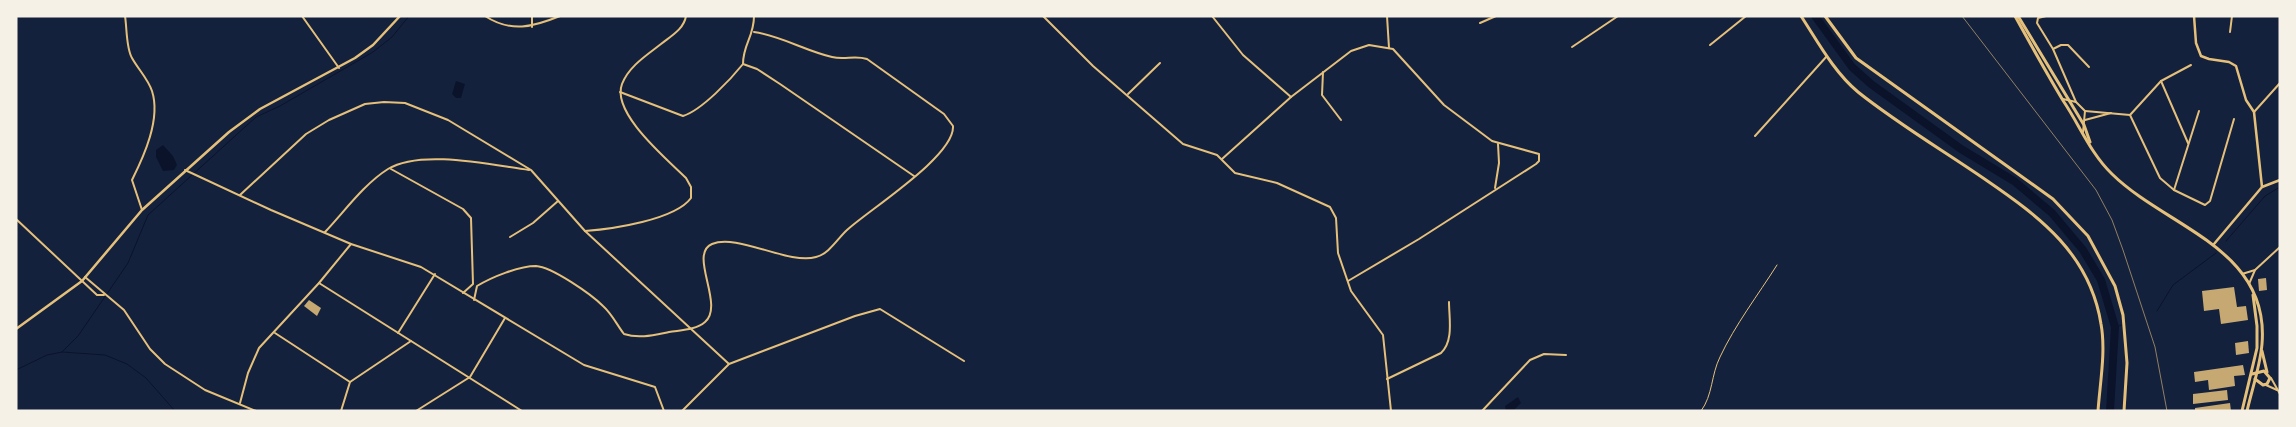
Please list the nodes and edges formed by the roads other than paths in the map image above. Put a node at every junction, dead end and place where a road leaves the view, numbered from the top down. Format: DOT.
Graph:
graph roads {
  1 [pos="125,16"];
  2 [pos="302,16"];
  3 [pos="400,16"];
  4 [pos="485,16"];
  5 [pos="532,16"];
  6 [pos="560,16"];
  7 [pos="754,16"];
  8 [pos="1042,16"];
  9 [pos="1212,16"];
  10 [pos="1387,16"];
  11 [pos="1496,16"];
  12 [pos="1618,16"];
  13 [pos="1746,16"];
  14 [pos="1801,16"];
  15 [pos="1825,16"];
  16 [pos="2016,16"];
  17 [pos="2046,16"];
  18 [pos="2194,16"];
  19 [pos="2232,16"];
  20 [pos="687,17"];
  21 [pos="1480,23"];
  22 [pos="532,27"];
  23 [pos="754,32"];
  24 [pos="2230,32"];
  25 [pos="1710,46"];
  26 [pos="1390,48"];
  27 [pos="1572,48"];
  28 [pos="2053,49"];
  29 [pos="1827,56"];
  30 [pos="1160,63"];
  31 [pos="743,64"];
  32 [pos="2191,66"];
  33 [pos="2090,67"];
  34 [pos="339,68"];
  35 [pos="1323,72"];
  36 [pos="2161,81"];
  37 [pos="2280,83"];
  38 [pos="620,92"];
  39 [pos="1128,94"];
  40 [pos="1291,97"];
  41 [pos="2065,99"];
  42 [pos="2076,102"];
  43 [pos="2084,111"];
  44 [pos="2199,111"];
  45 [pos="2113,112"];
  46 [pos="2254,112"];
  47 [pos="2130,115"];
  48 [pos="2234,119"];
  49 [pos="1341,120"];
  50 [pos="2085,120"];
  51 [pos="2084,125"];
  52 [pos="2083,135"];
  53 [pos="1755,136"];
  54 [pos="2188,143"];
  55 [pos="1498,144"];
  56 [pos="2093,150"];
  57 [pos="1222,159"];
  58 [pos="390,168"];
  59 [pos="185,170"];
  60 [pos="531,170"];
  61 [pos="914,176"];
  62 [pos="2280,180"];
  63 [pos="2262,187"];
  64 [pos="1495,188"];
  65 [pos="2174,190"];
  66 [pos="240,195"];
  67 [pos="559,200"];
  68 [pos="142,210"];
  69 [pos="16,219"];
  70 [pos="585,231"];
  71 [pos="325,232"];
  72 [pos="510,237"];
  73 [pos="351,244"];
  74 [pos="2214,244"];
  75 [pos="2280,247"];
  76 [pos="1777,265"];
  77 [pos="2255,270"];
  78 [pos="435,274"];
  79 [pos="2242,274"];
  80 [pos="84,277"];
  81 [pos="82,281"];
  82 [pos="1348,281"];
  83 [pos="319,284"];
  84 [pos="473,284"];
  85 [pos="2249,285"];
  86 [pos="477,286"];
  87 [pos="463,293"];
  88 [pos="2253,294"];
  89 [pos="104,295"];
  90 [pos="474,300"];
  91 [pos="1449,302"];
  92 [pos="505,318"];
  93 [pos="691,328"];
  94 [pos="16,329"];
  95 [pos="274,332"];
  96 [pos="398,334"];
  97 [pos="410,341"];
  98 [pos="2262,349"];
  99 [pos="1566,354"];
  100 [pos="964,362"];
  101 [pos="729,364"];
  102 [pos="2268,372"];
  103 [pos="2257,373"];
  104 [pos="2251,375"];
  105 [pos="470,377"];
  106 [pos="2270,378"];
  107 [pos="1387,379"];
  108 [pos="2255,380"];
  109 [pos="350,382"];
  110 [pos="2264,385"];
  111 [pos="2277,390"];
  112 [pos="2280,394"];
  113 [pos="2251,395"];
  114 [pos="240,403"];
  115 [pos="256,411"];
  116 [pos="341,411"];
  117 [pos="416,411"];
  118 [pos="522,411"];
  119 [pos="664,411"];
  120 [pos="682,411"];
  121 [pos="1391,411"];
  122 [pos="1482,411"];
  123 [pos="1700,411"];
  124 [pos="2098,411"];
  125 [pos="2124,411"];
  126 [pos="2242,411"];
  127 [pos="2247,411"];
  1 -- 68 [label="street"];
  2 -- 34 [label="street"];
  3 -- 34 [label="main road"];
  4 -- 22 [label="street"];
  5 -- 22 [label="street"];
  6 -- 22 [label="street"];
  7 -- 23 [label="street"];
  8 -- 39 [label="street"];
  9 -- 40 [label="street"];
  10 -- 26 [label="street"];
  11 -- 21 [label="street"];
  12 -- 27 [label="street"];
  13 -- 25 [label="street"];
  14 -- 29 [label="main road"];
  15 -- 125 [label="main road"];
  16 -- 41 [label="main road"];
  17 -- 28 [label="street"];
  18 -- 46 [label="main road"];
  19 -- 24 [label="street"];
  20 -- 38 [label="street"];
  23 -- 31 [label="street"];
  23 -- 61 [label="street"];
  26 -- 35 [label="street"];
  26 -- 55 [label="street"];
  28 -- 33 [label="street"];
  28 -- 42 [label="street"];
  29 -- 53 [label="street"];
  29 -- 124 [label="main road"];
  30 -- 39 [label="street"];
  31 -- 38 [label="street"];
  31 -- 61 [label="street"];
  32 -- 36 [label="street"];
  34 -- 59 [label="main road"];
  35 -- 40 [label="street"];
  35 -- 49 [label="street"];
  36 -- 47 [label="street"];
  36 -- 54 [label="street"];
  37 -- 46 [label="street"];
  38 -- 70 [label="street"];
  39 -- 57 [label="street"];
  40 -- 57 [label="street"];
  41 -- 42 [label="street"];
  41 -- 51 [label="main road"];
  41 -- 52 [label="main road"];
  42 -- 43 [label="street"];
  43 -- 45 [label="street"];
  43 -- 50 [label="street"];
  44 -- 54 [label="street"];
  45 -- 47 [label="street"];
  45 -- 50 [label="street"];
  46 -- 63 [label="main road"];
  47 -- 65 [label="street"];
  48 -- 65 [label="street"];
  50 -- 51 [label="street"];
  51 -- 52 [label="street"];
  51 -- 56 [label="main road"];
  52 -- 56 [label="main road"];
  54 -- 65 [label="street"];
  55 -- 64 [label="street"];
  55 -- 64 [label="street"];
  56 -- 74 [label="main road"];
  57 -- 82 [label="street"];
  58 -- 60 [label="street"];
  58 -- 71 [label="street"];
  58 -- 84 [label="street"];
  59 -- 66 [label="street"];
  59 -- 68 [label="main road"];
  60 -- 66 [label="street"];
  60 -- 67 [label="street"];
  61 -- 93 [label="street"];
  62 -- 63 [label="main road"];
  63 -- 74 [label="main road"];
  64 -- 82 [label="street"];
  66 -- 71 [label="street"];
  67 -- 70 [label="street"];
  67 -- 72 [label="street"];
  68 -- 80 [label="main road"];
  69 -- 81 [label="street"];
  70 -- 93 [label="street"];
  71 -- 73 [label="street"];
  73 -- 78 [label="street"];
  73 -- 83 [label="street"];
  74 -- 79 [label="main road"];
  75 -- 77 [label="street"];
  76 -- 123 [label="lane"];
  77 -- 79 [label="street"];
  77 -- 85 [label="street"];
  78 -- 87 [label="street"];
  78 -- 96 [label="street"];
  79 -- 85 [label="main road"];
  80 -- 81 [label="main road"];
  80 -- 89 [label="street"];
  81 -- 89 [label="street"];
  81 -- 94 [label="main road"];
  82 -- 107 [label="street"];
  83 -- 95 [label="street"];
  83 -- 96 [label="street"];
  84 -- 86 [label="street"];
  84 -- 87 [label="street"];
  85 -- 88 [label="main road"];
  86 -- 90 [label="street"];
  86 -- 93 [label="street"];
  87 -- 90 [label="street"];
  88 -- 98 [label="main road"];
  88 -- 104 [label="main road"];
  89 -- 114 [label="street"];
  90 -- 92 [label="street"];
  91 -- 107 [label="street"];
  92 -- 105 [label="street"];
  92 -- 119 [label="street"];
  93 -- 101 [label="street"];
  95 -- 109 [label="street"];
  95 -- 114 [label="street"];
  96 -- 97 [label="street"];
  97 -- 105 [label="street"];
  97 -- 109 [label="street"];
  98 -- 102 [label="main road"];
  98 -- 103 [label="main road"];
  99 -- 122 [label="street"];
  100 -- 101 [label="street"];
  101 -- 120 [label="street"];
  102 -- 103 [label="main road"];
  102 -- 106 [label="main road"];
  103 -- 104 [label="main road"];
  103 -- 108 [label="main road"];
  104 -- 108 [label="main road"];
  104 -- 126 [label="main road"];
  105 -- 117 [label="street"];
  105 -- 118 [label="street"];
  106 -- 110 [label="main road"];
  106 -- 111 [label="street"];
  107 -- 121 [label="street"];
  108 -- 110 [label="main road"];
  108 -- 113 [label="main road"];
  109 -- 116 [label="street"];
  110 -- 111 [label="street"];
  110 -- 113 [label="main road"];
  111 -- 112 [label="street"];
  113 -- 127 [label="main road"];
  114 -- 115 [label="street"];
}
